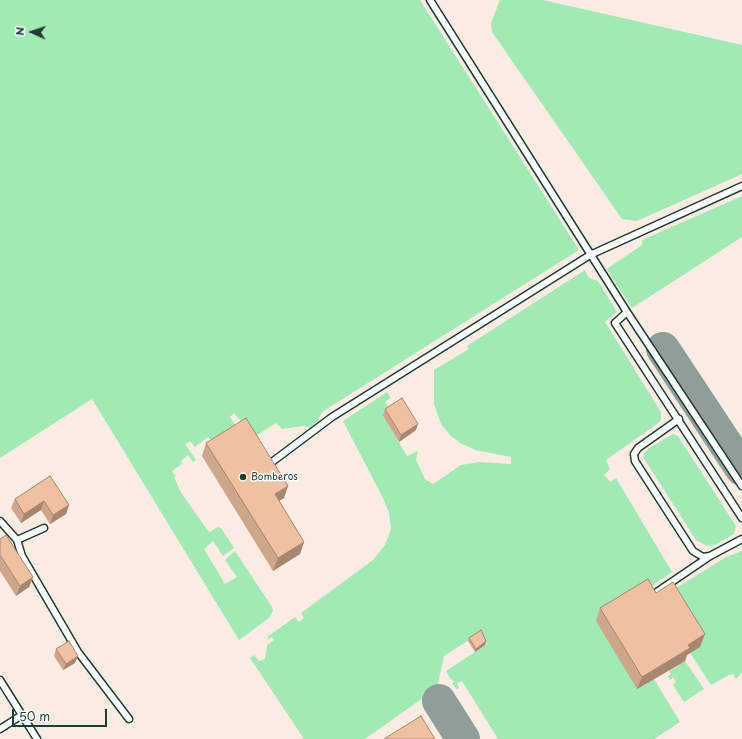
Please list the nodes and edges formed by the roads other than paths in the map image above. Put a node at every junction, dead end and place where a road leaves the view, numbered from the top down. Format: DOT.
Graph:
graph roads {
  1 [pos="430,0"];
  2 [pos="742,186"];
  3 [pos="590,255"];
  4 [pos="627,312"];
  5 [pos="679,419"];
  6 [pos="272,462"];
  7 [pos="742,486"];
  8 [pos="742,518"];
  9 [pos="0,521"];
  10 [pos="44,528"];
  11 [pos="742,539"];
  12 [pos="17,540"];
  13 [pos="690,547"];
  14 [pos="710,556"];
  15 [pos="691,568"];
  16 [pos="651,596"];
  17 [pos="0,680"];
  18 [pos="22,715"];
  19 [pos="129,719"];
  20 [pos="0,729"];
  21 [pos="37,739"];
  1 -- 3 [label="lane"];
  2 -- 3 [label="lane"];
  3 -- 4 [label="lane"];
  3 -- 6 [label="lane"];
  4 -- 5 [label="lane"];
  4 -- 7 [label="lane"];
  5 -- 8 [label="lane"];
  5 -- 13 [label="lane"];
  9 -- 12 [label="lane"];
  10 -- 12 [label="lane"];
  11 -- 14 [label="lane"];
  12 -- 19 [label="lane"];
  13 -- 14 [label="lane"];
  13 -- 15 [label="lane"];
  14 -- 15 [label="lane"];
  15 -- 16 [label="lane"];
  17 -- 18 [label="lane"];
  18 -- 20 [label="lane"];
  18 -- 21 [label="lane"];
}
